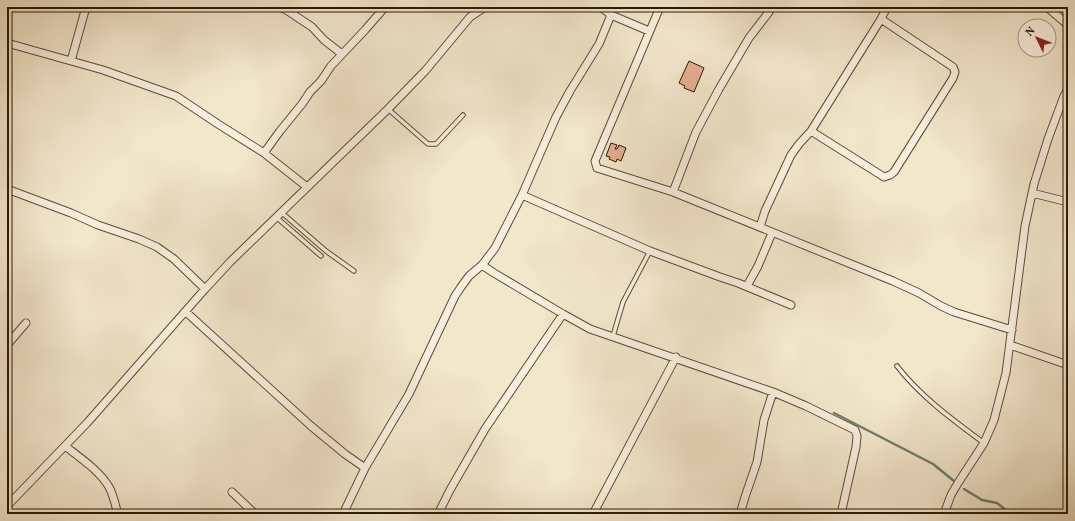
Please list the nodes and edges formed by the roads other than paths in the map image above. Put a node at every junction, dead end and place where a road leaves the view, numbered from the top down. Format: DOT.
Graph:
graph roads {
  1 [pos="86,7"];
  2 [pos="280,7"];
  3 [pos="385,7"];
  4 [pos="485,7"];
  5 [pos="601,7"];
  6 [pos="660,7"];
  7 [pos="771,7"];
  8 [pos="887,7"];
  9 [pos="1047,7"];
  10 [pos="611,15"];
  11 [pos="881,19"];
  12 [pos="1068,25"];
  13 [pos="649,31"];
  14 [pos="7,43"];
  15 [pos="342,54"];
  16 [pos="71,61"];
  17 [pos="1068,89"];
  18 [pos="388,109"];
  19 [pos="463,115"];
  20 [pos="811,131"];
  21 [pos="264,153"];
  22 [pos="307,187"];
  23 [pos="7,189"];
  24 [pos="673,192"];
  25 [pos="1032,193"];
  26 [pos="522,195"];
  27 [pos="1068,202"];
  28 [pos="279,214"];
  29 [pos="760,227"];
  30 [pos="772,233"];
  31 [pos="650,251"];
  32 [pos="321,256"];
  33 [pos="482,265"];
  34 [pos="354,271"];
  35 [pos="747,286"];
  36 [pos="206,289"];
  37 [pos="791,304"];
  38 [pos="186,312"];
  39 [pos="563,314"];
  40 [pos="26,323"];
  41 [pos="1012,330"];
  42 [pos="613,336"];
  43 [pos="7,345"];
  44 [pos="1010,345"];
  45 [pos="676,357"];
  46 [pos="1068,365"];
  47 [pos="897,366"];
  48 [pos="773,392"];
  49 [pos="984,443"];
  50 [pos="65,446"];
  51 [pos="365,468"];
  52 [pos="232,492"];
  53 [pos="7,506"];
  54 [pos="117,514"];
  55 [pos="255,514"];
  56 [pos="343,514"];
  57 [pos="438,514"];
  58 [pos="593,514"];
  59 [pos="740,514"];
  60 [pos="841,514"];
  61 [pos="944,514"];
  1 -- 16 [label="street"];
  2 -- 15 [label="street"];
  3 -- 15 [label="street"];
  4 -- 18 [label="street"];
  5 -- 10 [label="street"];
  6 -- 13 [label="street"];
  7 -- 24 [label="street"];
  8 -- 11 [label="street"];
  9 -- 12 [label="street"];
  10 -- 13 [label="street"];
  10 -- 26 [label="street"];
  11 -- 20 [label="street"];
  11 -- 20 [label="street"];
  13 -- 24 [label="street"];
  14 -- 16 [label="street"];
  15 -- 21 [label="street"];
  16 -- 21 [label="street"];
  17 -- 25 [label="street"];
  18 -- 19 [label="lane"];
  18 -- 22 [label="street"];
  20 -- 29 [label="street"];
  21 -- 22 [label="street"];
  22 -- 28 [label="street"];
  23 -- 36 [label="street"];
  24 -- 29 [label="street"];
  25 -- 27 [label="street"];
  25 -- 41 [label="street"];
  26 -- 31 [label="street"];
  26 -- 33 [label="street"];
  28 -- 32 [label="lane"];
  28 -- 34 [label="lane"];
  28 -- 36 [label="street"];
  29 -- 30 [label="street"];
  30 -- 35 [label="street"];
  30 -- 41 [label="street"];
  31 -- 35 [label="street"];
  31 -- 42 [label="lane"];
  33 -- 39 [label="street"];
  33 -- 51 [label="street"];
  35 -- 37 [label="street"];
  36 -- 38 [label="street"];
  38 -- 50 [label="street"];
  38 -- 51 [label="street"];
  39 -- 42 [label="street"];
  39 -- 57 [label="street"];
  40 -- 43 [label="street"];
  41 -- 44 [label="street"];
  42 -- 45 [label="street"];
  44 -- 46 [label="street"];
  44 -- 49 [label="street"];
  45 -- 48 [label="street"];
  45 -- 58 [label="street"];
  47 -- 49 [label="lane"];
  48 -- 59 [label="street"];
  48 -- 60 [label="street"];
  49 -- 61 [label="street"];
  50 -- 53 [label="street"];
  50 -- 54 [label="street"];
  51 -- 56 [label="street"];
  52 -- 55 [label="street"];
}
